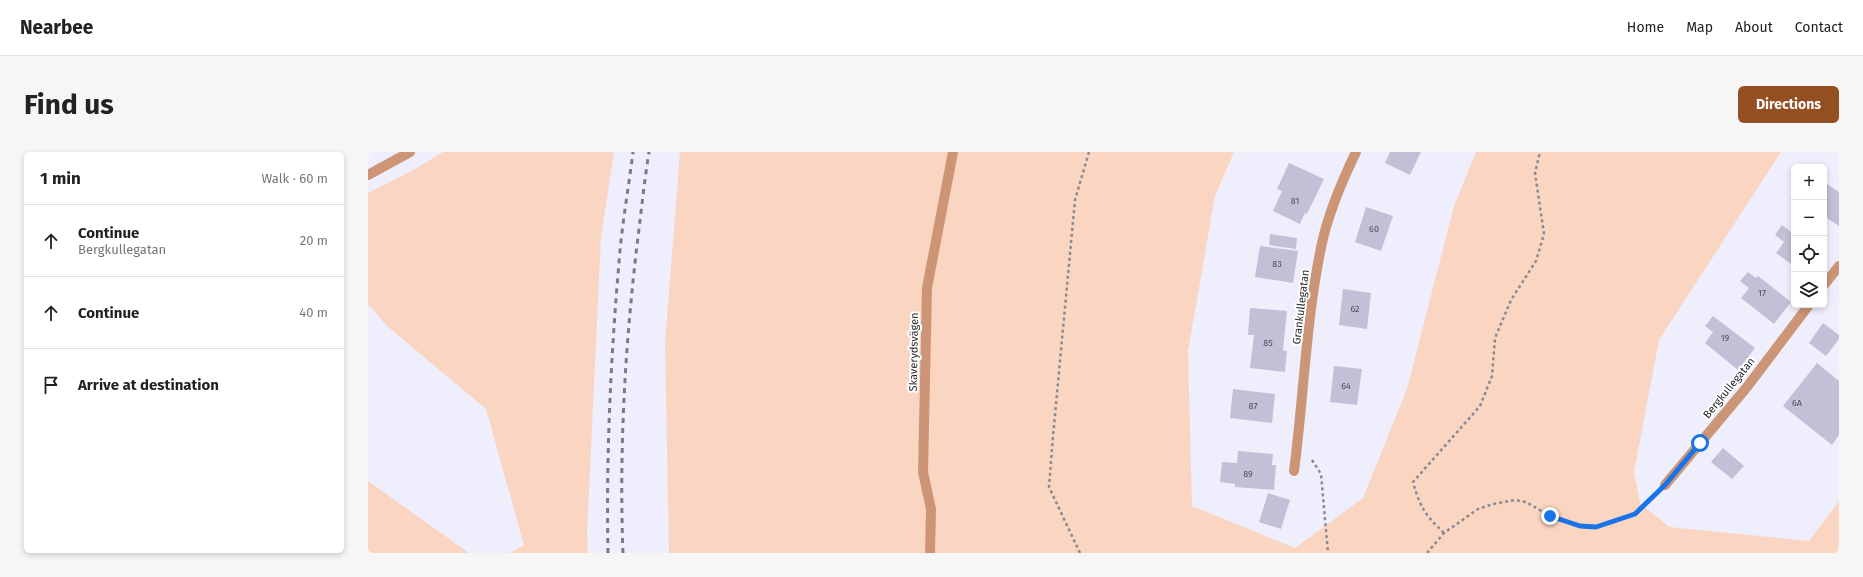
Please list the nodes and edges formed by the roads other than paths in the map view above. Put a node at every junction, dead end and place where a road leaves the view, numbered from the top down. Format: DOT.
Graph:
graph roads {
  1 [pos="410,152"];
  2 [pos="953,152"];
  3 [pos="1356,152"];
  4 [pos="368,175"];
  5 [pos="1839,266"];
  6 [pos="1827,281"];
  7 [pos="1807,308"];
  8 [pos="1294,471"];
  9 [pos="1665,485"];
  10 [pos="930,553"];
  1 -- 4 [label="street"];
  2 -- 10 [label="street, Skaverydsvägen"];
  3 -- 8 [label="street, Grankullegatan"];
  5 -- 6 [label="street"];
  7 -- 9 [label="street, Bergkullegatan"];
}
